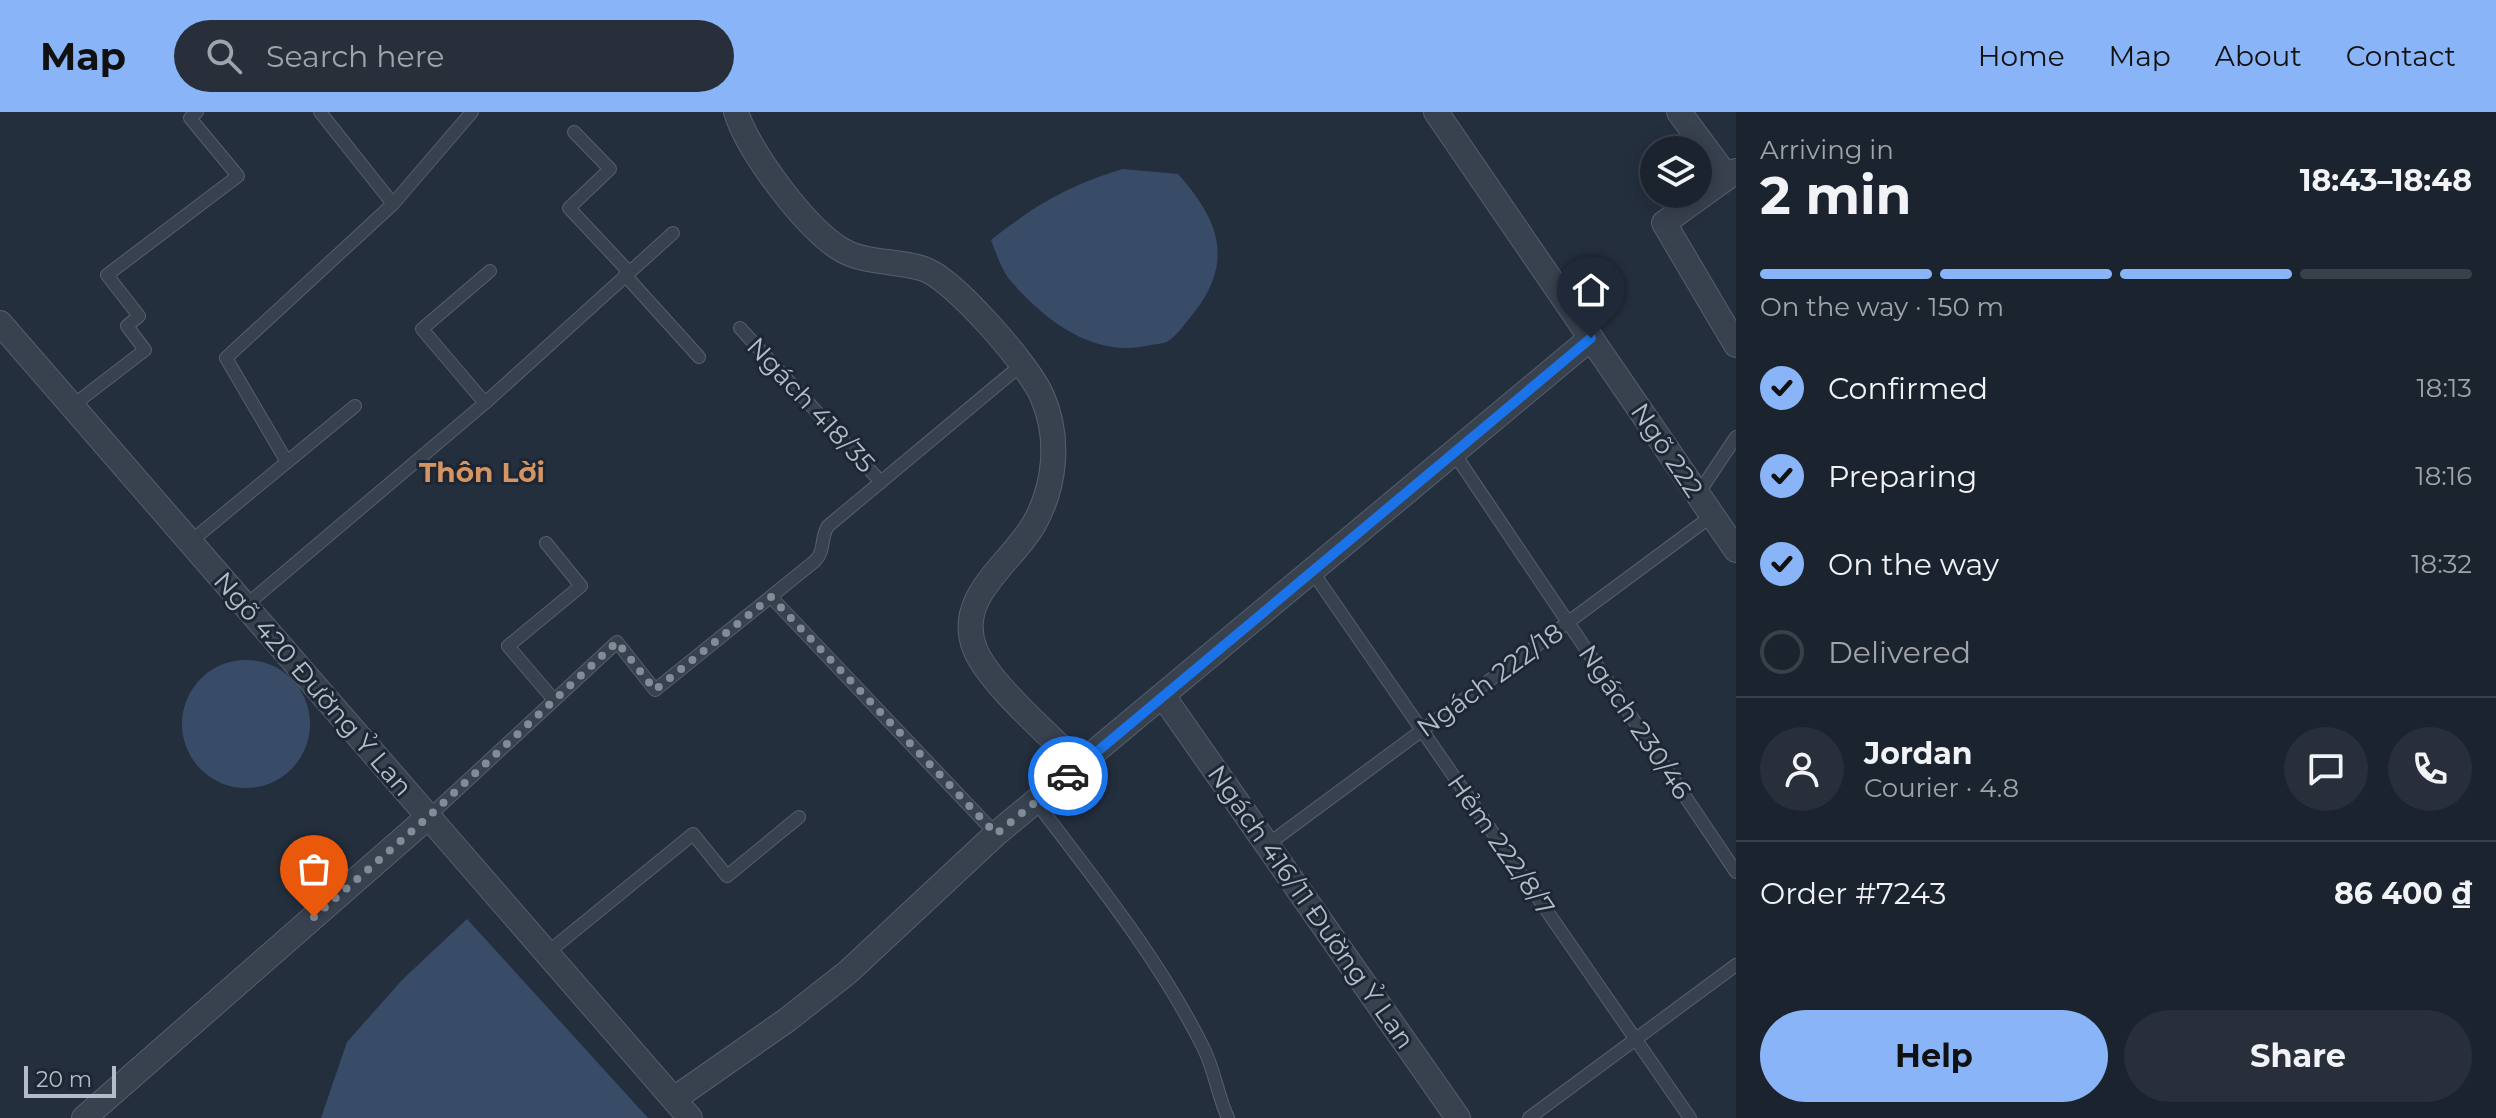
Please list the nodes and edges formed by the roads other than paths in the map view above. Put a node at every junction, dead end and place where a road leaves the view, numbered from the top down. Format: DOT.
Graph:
graph roads {
  1 [pos="197,112"];
  2 [pos="320,112"];
  3 [pos="736,112"];
  4 [pos="1436,112"];
  5 [pos="1679,112"];
  6 [pos="468,113"];
  7 [pos="574,132"];
  8 [pos="1732,174"];
  9 [pos="393,204"];
  10 [pos="673,233"];
  11 [pos="490,271"];
  12 [pos="627,274"];
  13 [pos="0,323"];
  14 [pos="740,328"];
  15 [pos="1591,338"];
  16 [pos="1736,345"];
  17 [pos="699,357"];
  18 [pos="1020,366"];
  19 [pos="485,403"];
  20 [pos="72,406"];
  21 [pos="355,406"];
  22 [pos="1736,437"];
  23 [pos="1454,453"];
  24 [pos="287,462"];
  25 [pos="881,482"];
  26 [pos="1698,494"];
  27 [pos="1713,515"];
  28 [pos="190,542"];
  29 [pos="546,543"];
  30 [pos="1736,550"];
  31 [pos="1312,571"];
  32 [pos="771,597"];
  33 [pos="245,606"];
  34 [pos="1568,623"];
  35 [pos="1163,696"];
  36 [pos="554,700"];
  37 [pos="1422,730"];
  38 [pos="1080,766"];
  39 [pos="1036,802"];
  40 [pos="428,817"];
  41 [pos="799,817"];
  42 [pos="996,834"];
  43 [pos="1267,845"];
  44 [pos="1736,872"];
  45 [pos="547,953"];
  46 [pos="1736,965"];
  47 [pos="1636,1040"];
  48 [pos="674,1099"];
  49 [pos="84,1118"];
  50 [pos="690,1118"];
  51 [pos="1228,1118"];
  52 [pos="1458,1118"];
  53 [pos="1529,1118"];
  54 [pos="1690,1118"];
  1 -- 20 [label="lane"];
  2 -- 9 [label="lane"];
  3 -- 18 [label="street"];
  4 -- 15 [label="street, Ngõ 222"];
  5 -- 8 [label="street"];
  6 -- 9 [label="lane"];
  7 -- 12 [label="lane"];
  8 -- 16 [label="street"];
  9 -- 24 [label="lane"];
  10 -- 12 [label="lane"];
  11 -- 19 [label="lane"];
  12 -- 17 [label="lane"];
  12 -- 19 [label="lane"];
  13 -- 20 [label="street, Ngõ 420 Đường Ỷ Lan"];
  14 -- 25 [label="lane, Ngách 418/35"];
  15 -- 23 [label="street"];
  15 -- 26 [label="street, Ngõ 222"];
  18 -- 25 [label="lane"];
  18 -- 38 [label="street"];
  19 -- 33 [label="lane"];
  20 -- 28 [label="street, Ngõ 420 Đường Ỷ Lan"];
  21 -- 24 [label="lane"];
  22 -- 26 [label="lane"];
  23 -- 31 [label="street"];
  23 -- 34 [label="lane, Ngách 230/46"];
  24 -- 28 [label="lane"];
  25 -- 32 [label="lane"];
  26 -- 27 [label="street, Ngõ 222"];
  27 -- 30 [label="street, Ngõ 222"];
  27 -- 34 [label="lane, Ngách 222/18"];
  28 -- 33 [label="street, Ngõ 420 Đường Ỷ Lan"];
  29 -- 36 [label="lane"];
  31 -- 35 [label="street"];
  31 -- 37 [label="lane, Hẻm 222/8/7"];
  32 -- 36 [label="lane"];
  32 -- 42 [label="lane"];
  33 -- 40 [label="street, Ngõ 420 Đường Ỷ Lan"];
  34 -- 37 [label="lane, Ngách 222/18"];
  34 -- 44 [label="lane, Ngách 230/46"];
  35 -- 38 [label="street"];
  35 -- 43 [label="street, Ngách 416/11 Đường Ỷ Lan"];
  36 -- 40 [label="lane"];
  37 -- 43 [label="lane, Ngách 222/18"];
  37 -- 47 [label="lane, Hẻm 222/8/7"];
  38 -- 39 [label="street"];
  39 -- 42 [label="street"];
  39 -- 51 [label="lane"];
  40 -- 45 [label="street, Ngõ 420 Đường Ỷ Lan"];
  40 -- 49 [label="street"];
  41 -- 45 [label="lane"];
  42 -- 48 [label="street"];
  43 -- 52 [label="street, Ngách 416/11 Đường Ỷ Lan"];
  45 -- 48 [label="street, Ngõ 420 Đường Ỷ Lan"];
  46 -- 47 [label="lane"];
  47 -- 53 [label="lane"];
  47 -- 54 [label="lane, Hẻm 222/8/7"];
  48 -- 50 [label="street, Ngõ 420 Đường Ỷ Lan"];
}
